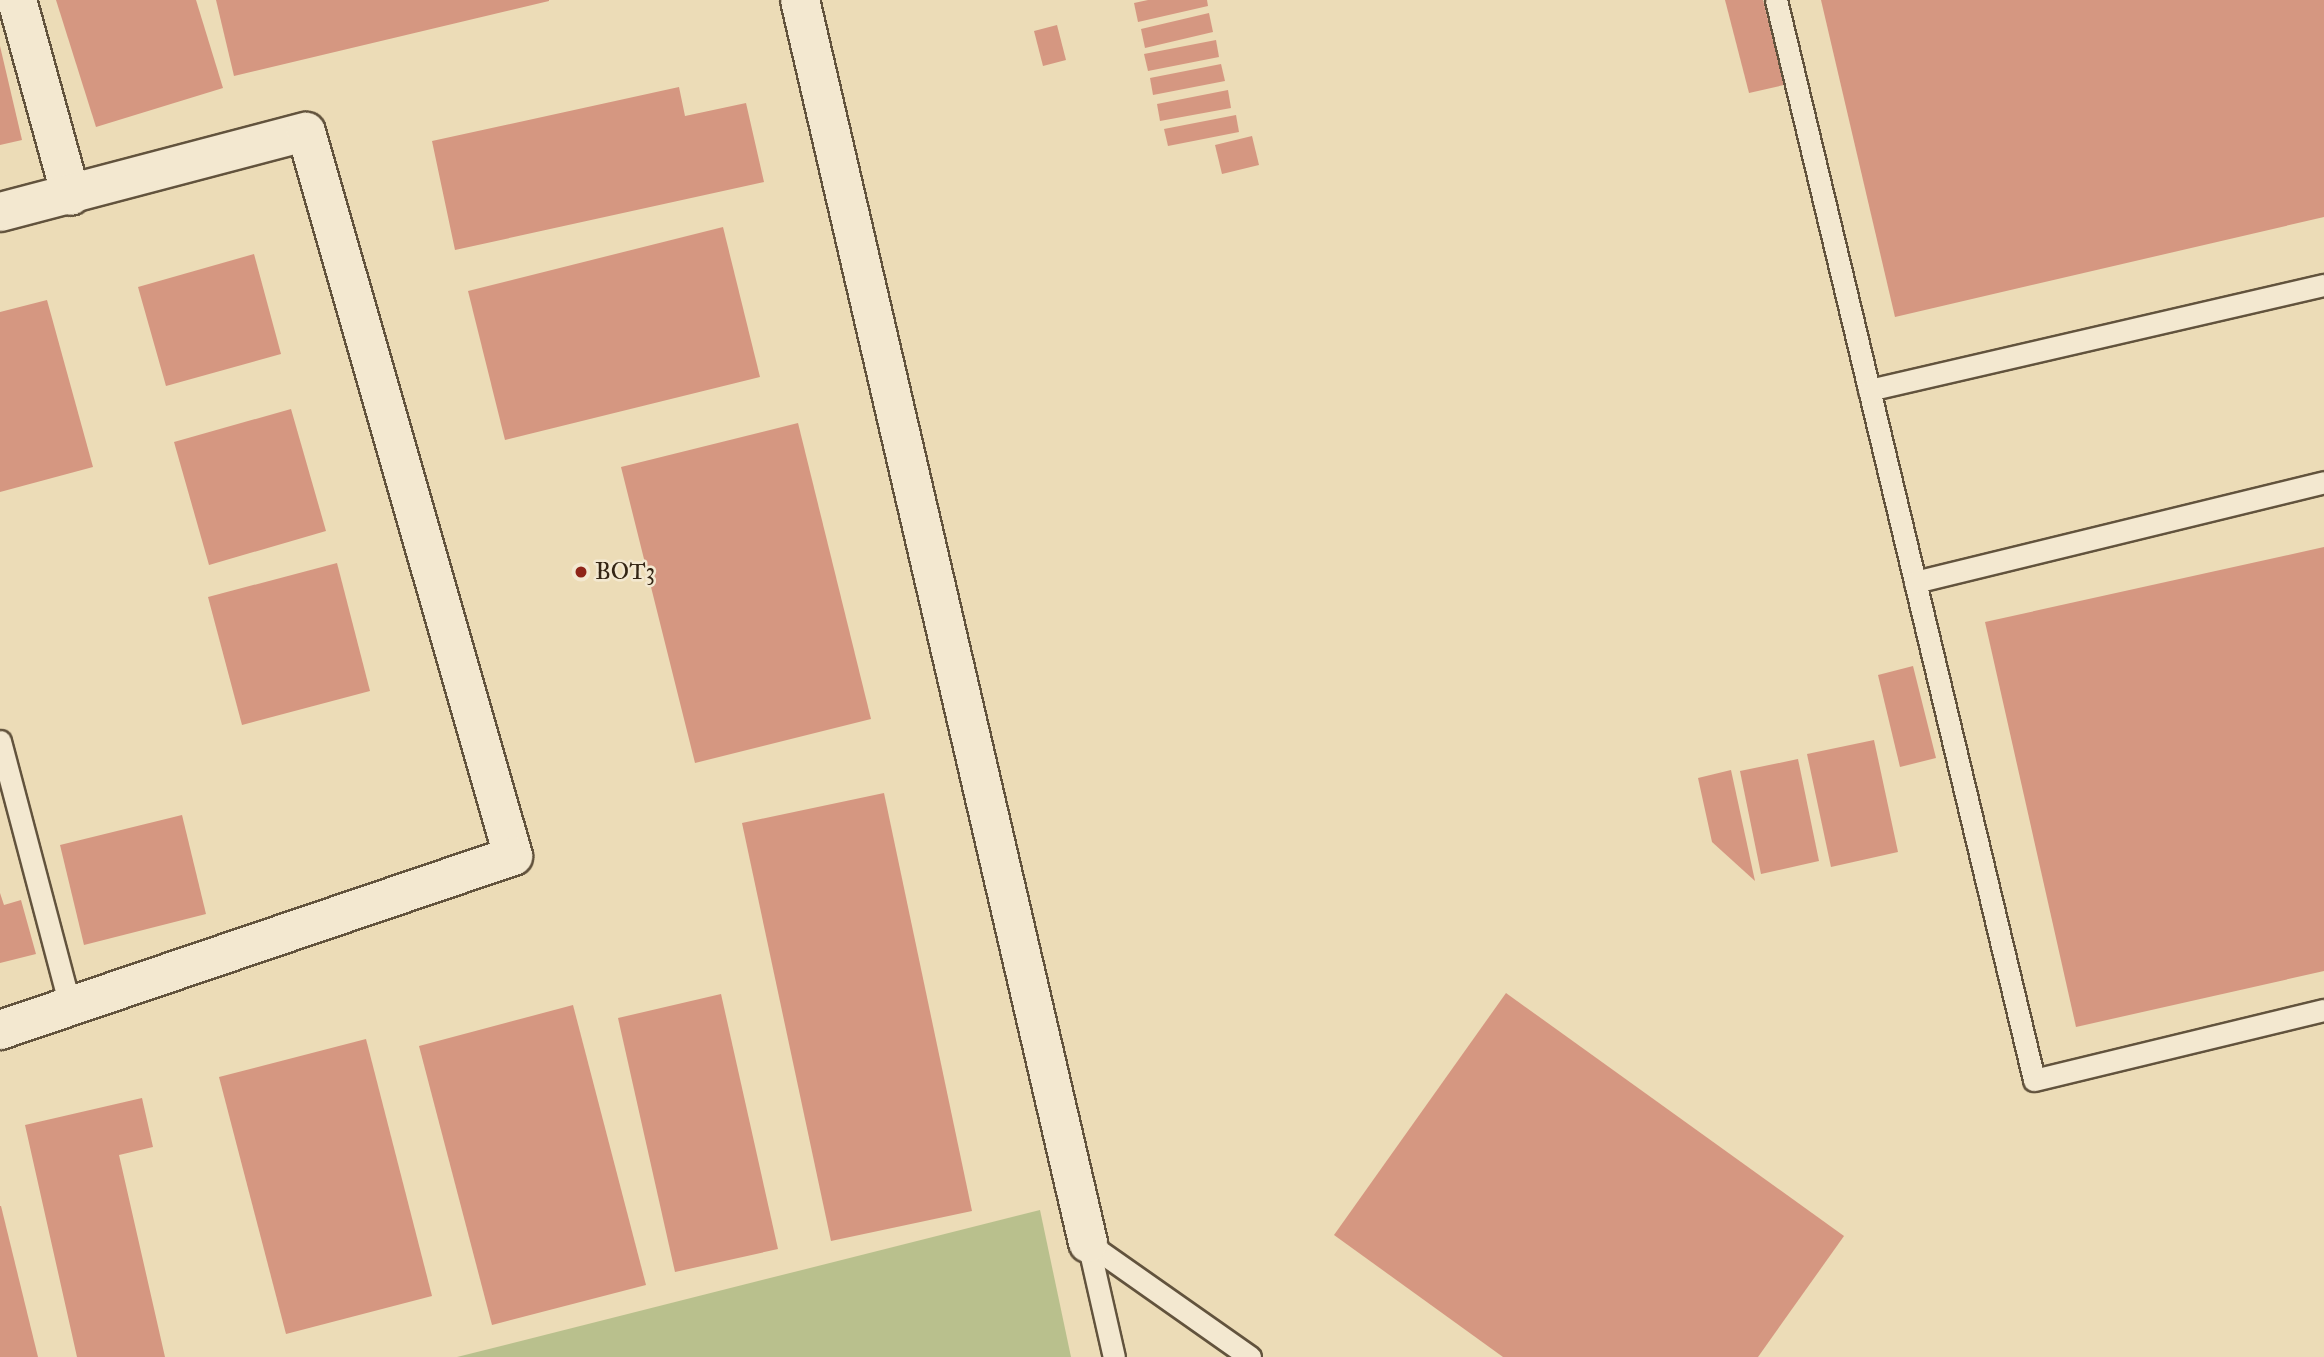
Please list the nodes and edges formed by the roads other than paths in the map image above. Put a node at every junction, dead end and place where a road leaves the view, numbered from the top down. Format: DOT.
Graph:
graph roads {
  1 [pos="17,0"];
  2 [pos="800,0"];
  3 [pos="1776,0"];
  4 [pos="71,196"];
  5 [pos="0,212"];
  6 [pos="2324,285"];
  7 [pos="1869,390"];
  8 [pos="2324,482"];
  9 [pos="1915,582"];
  10 [pos="0,741"];
  11 [pos="70,1006"];
  12 [pos="2324,1010"];
  13 [pos="0,1030"];
  14 [pos="1088,1243"];
  15 [pos="1114,1357"];
  16 [pos="1250,1357"];
  1 -- 4 [label="street"];
  2 -- 14 [label="street"];
  3 -- 7 [label="lane"];
  4 -- 5 [label="street"];
  4 -- 11 [label="street"];
  6 -- 7 [label="lane"];
  7 -- 9 [label="lane"];
  8 -- 9 [label="lane"];
  9 -- 12 [label="lane"];
  10 -- 11 [label="lane"];
  11 -- 13 [label="street"];
  14 -- 15 [label="lane"];
  14 -- 16 [label="lane"];
}
